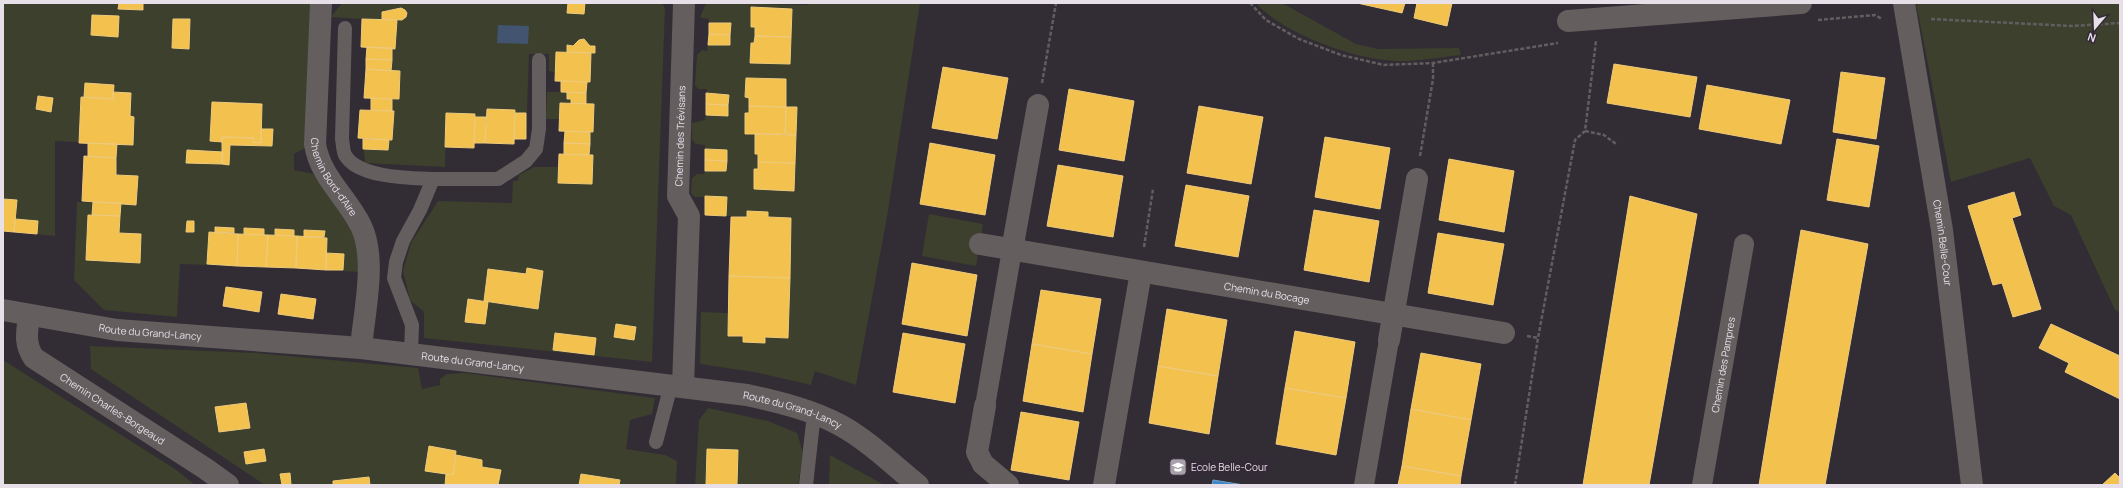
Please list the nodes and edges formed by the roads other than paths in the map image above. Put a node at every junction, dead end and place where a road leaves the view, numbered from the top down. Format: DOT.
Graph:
graph roads {
  1 [pos="321,3"];
  2 [pos="684,3"];
  3 [pos="1801,3"];
  4 [pos="1904,3"];
  5 [pos="1568,21"];
  6 [pos="345,28"];
  7 [pos="539,60"];
  8 [pos="1038,105"];
  9 [pos="433,178"];
  10 [pos="1417,179"];
  11 [pos="980,244"];
  12 [pos="1744,244"];
  13 [pos="1012,250"];
  14 [pos="1141,272"];
  15 [pos="3,310"];
  16 [pos="1392,315"];
  17 [pos="29,316"];
  18 [pos="1504,333"];
  19 [pos="1389,340"];
  20 [pos="361,348"];
  21 [pos="411,353"];
  22 [pos="677,386"];
  23 [pos="986,406"];
  24 [pos="814,414"];
  25 [pos="656,442"];
  26 [pos="228,485"];
  27 [pos="806,485"];
  28 [pos="918,485"];
  29 [pos="1008,485"];
  30 [pos="1104,485"];
  31 [pos="1364,485"];
  32 [pos="1702,485"];
  33 [pos="1972,485"];
  1 -- 20 [label="street, Chemin Bord-d'Aire"];
  2 -- 22 [label="street, Chemin des Trévisans"];
  3 -- 5 [label="street"];
  4 -- 33 [label="street, Chemin Belle-Cour"];
  6 -- 9 [label="lane"];
  7 -- 9 [label="lane"];
  8 -- 13 [label="street"];
  9 -- 21 [label="lane"];
  10 -- 16 [label="street"];
  11 -- 13 [label="street, Chemin du Bocage"];
  12 -- 32 [label="street, Chemin des Pampres"];
  13 -- 14 [label="street, Chemin du Bocage"];
  13 -- 23 [label="street"];
  14 -- 16 [label="street, Chemin du Bocage"];
  14 -- 30 [label="street"];
  15 -- 17 [label="street, Route du Grand-Lancy"];
  16 -- 18 [label="street, Chemin du Bocage"];
  16 -- 19 [label="street"];
  17 -- 20 [label="street, Route du Grand-Lancy"];
  17 -- 26 [label="street, Chemin Charles-Borgeaud"];
  19 -- 31 [label="street"];
  20 -- 21 [label="street, Route du Grand-Lancy"];
  21 -- 22 [label="street, Route du Grand-Lancy"];
  22 -- 24 [label="street, Route du Grand-Lancy"];
  22 -- 25 [label="lane"];
  23 -- 29 [label="street"];
  24 -- 27 [label="lane"];
  24 -- 28 [label="street, Route du Grand-Lancy"];
}
